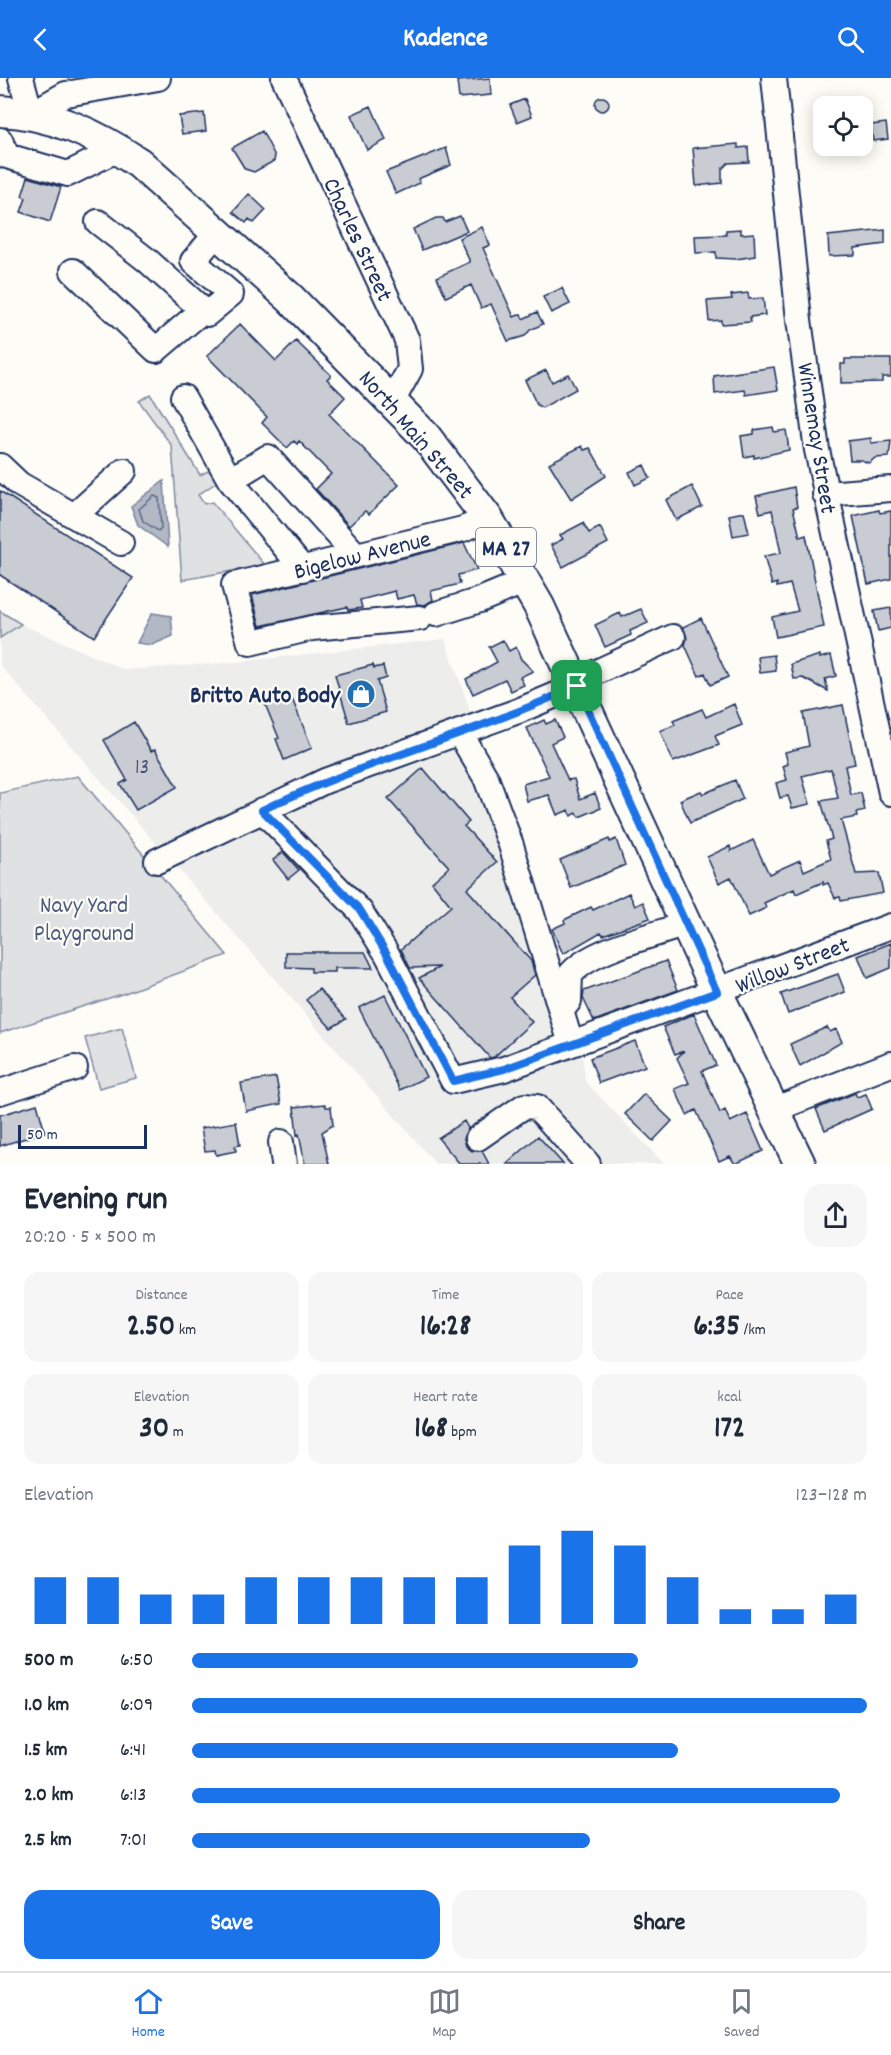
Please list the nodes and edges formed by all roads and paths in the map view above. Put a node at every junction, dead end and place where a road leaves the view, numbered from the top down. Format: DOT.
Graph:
graph roads {
  1 [pos="21,78"];
  2 [pos="158,78"];
  3 [pos="284,78"];
  4 [pos="774,78"];
  5 [pos="0,111"];
  6 [pos="31,114"];
  7 [pos="0,140"];
  8 [pos="118,149"];
  9 [pos="98,222"];
  10 [pos="218,232"];
  11 [pos="73,271"];
  12 [pos="203,310"];
  13 [pos="183,397"];
  14 [pos="393,400"];
  15 [pos="0,466"];
  16 [pos="124,471"];
  17 [pos="230,480"];
  18 [pos="891,489"];
  19 [pos="825,494"];
  20 [pos="74,516"];
  21 [pos="488,519"];
  22 [pos="121,543"];
  23 [pos="356,555"];
  24 [pos="303,569"];
  25 [pos="526,581"];
  26 [pos="673,637"];
  27 [pos="576,684"];
  28 [pos="459,732"];
  29 [pos="891,793"];
  30 [pos="262,810"];
  31 [pos="157,861"];
  32 [pos="686,924"];
  33 [pos="891,926"];
  34 [pos="717,992"];
  35 [pos="561,1011"];
  36 [pos="572,1044"];
  37 [pos="891,1064"];
  38 [pos="75,1068"];
  39 [pos="0,1092"];
  40 [pos="772,1110"];
  41 [pos="478,1138"];
  42 [pos="588,1164"];
  43 [pos="800,1164"];
  1 -- 6 [label="street"];
  2 -- 6 [label="street"];
  3 -- 14 [label="street, Charles Street"];
  4 -- 19 [label="street, Winnemay Street"];
  5 -- 6 [label="main road, North Main Street / MA 27"];
  6 -- 8 [label="main road, North Main Street / MA 27"];
  7 -- 8 [label="street"];
  8 -- 10 [label="main road, North Main Street / MA 27"];
  9 -- 12 [label="street"];
  10 -- 12 [label="street"];
  10 -- 14 [label="main road, North Main Street / MA 27"];
  11 -- 12 [label="street"];
  13 -- 17 [label="street"];
  14 -- 21 [label="main road, North Main Street / MA 27"];
  15 -- 20 [label="street"];
  16 -- 20 [label="street"];
  17 -- 23 [label="street"];
  17 -- 24 [label="street"];
  18 -- 19 [label="street"];
  19 -- 29 [label="street, Winnemay Street"];
  20 -- 22 [label="street"];
  21 -- 23 [label="street, Bigelow Avenue"];
  21 -- 25 [label="main road, North Main Street / MA 27"];
  23 -- 24 [label="street, Bigelow Avenue"];
  24 -- 25 [label="street, Bigelow Avenue"];
  25 -- 27 [label="main road, North Main Street / MA 27"];
  26 -- 27 [label="street"];
  27 -- 28 [label="street"];
  27 -- 32 [label="main road, North Main Street / MA 27"];
  28 -- 30 [label="street"];
  28 -- 35 [label="street"];
  30 -- 31 [label="street"];
  30 -- 36 [label="street, Willow Street"];
  32 -- 34 [label="main road, North Main Street / MA 27"];
  32 -- 35 [label="street"];
  33 -- 34 [label="street, Willow Street"];
  34 -- 36 [label="street, Willow Street"];
  34 -- 40 [label="main road, North Main Street / MA 27"];
  35 -- 36 [label="street"];
  37 -- 40 [label="street"];
  38 -- 39 [label="street"];
  40 -- 43 [label="main road, North Main Street / MA 27"];
  41 -- 42 [label="street"];
}
